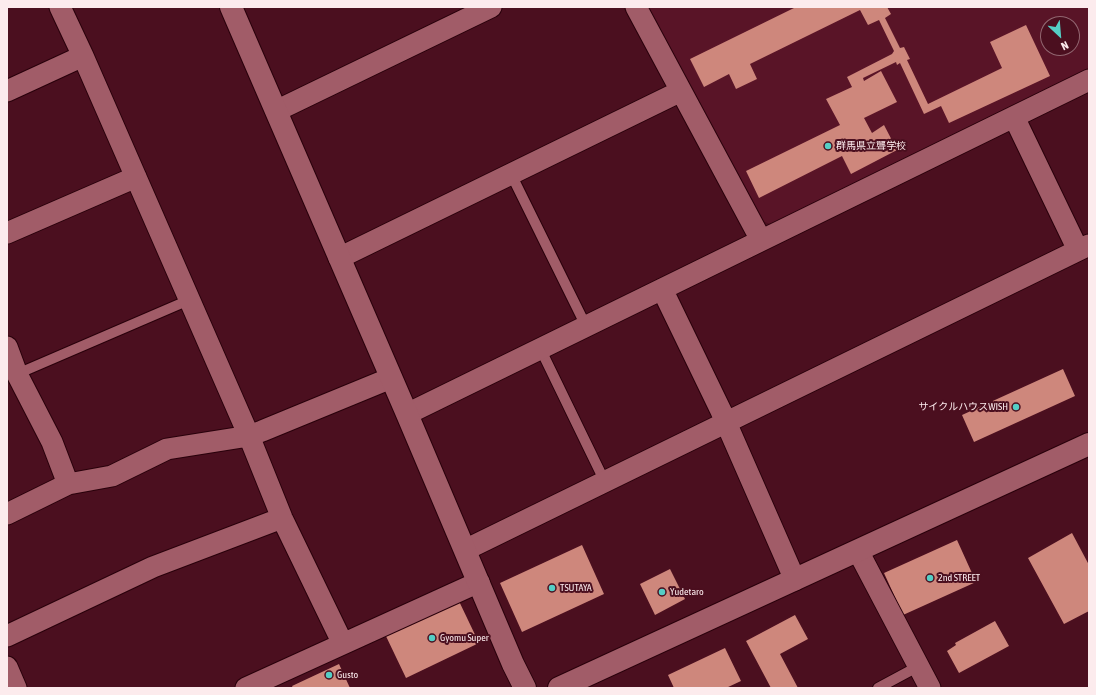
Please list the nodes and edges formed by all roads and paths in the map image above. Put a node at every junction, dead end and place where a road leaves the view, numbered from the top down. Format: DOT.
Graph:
graph roads {
  1 [pos="60,7"];
  2 [pos="231,7"];
  3 [pos="491,7"];
  4 [pos="636,7"];
  5 [pos="83,56"];
  6 [pos="1089,80"];
  7 [pos="7,91"];
  8 [pos="681,91"];
  9 [pos="276,111"];
  10 [pos="1014,117"];
  11 [pos="511,174"];
  12 [pos="136,177"];
  13 [pos="7,233"];
  14 [pos="761,240"];
  15 [pos="1084,248"];
  16 [pos="339,258"];
  17 [pos="662,289"];
  18 [pos="189,300"];
  19 [pos="586,326"];
  20 [pos="7,347"];
  21 [pos="540,348"];
  22 [pos="17,374"];
  23 [pos="391,378"];
  24 [pos="407,414"];
  25 [pos="725,423"];
  26 [pos="249,436"];
  27 [pos="1089,444"];
  28 [pos="605,482"];
  29 [pos="68,484"];
  30 [pos="7,514"];
  31 [pos="282,518"];
  32 [pos="465,550"];
  33 [pos="858,551"];
  34 [pos="795,580"];
  35 [pos="478,582"];
  36 [pos="7,636"];
  37 [pos="342,642"];
  38 [pos="918,666"];
  39 [pos="7,667"];
  40 [pos="16,688"];
  41 [pos="246,688"];
  42 [pos="525,688"];
  43 [pos="559,688"];
  44 [pos="878,688"];
  45 [pos="930,688"];
  1 -- 5 [label="street"];
  2 -- 9 [label="street"];
  3 -- 9 [label="street"];
  4 -- 8 [label="street"];
  5 -- 7 [label="street"];
  5 -- 12 [label="street"];
  6 -- 10 [label="street"];
  8 -- 11 [label="street"];
  8 -- 14 [label="street"];
  9 -- 16 [label="street"];
  10 -- 14 [label="street"];
  10 -- 15 [label="street"];
  11 -- 16 [label="street"];
  11 -- 19 [label="lane"];
  12 -- 13 [label="street"];
  12 -- 18 [label="street"];
  14 -- 17 [label="street"];
  15 -- 25 [label="street"];
  16 -- 23 [label="street"];
  17 -- 19 [label="street"];
  17 -- 25 [label="street"];
  18 -- 22 [label="lane"];
  18 -- 26 [label="street"];
  19 -- 21 [label="street"];
  20 -- 22 [label="street"];
  21 -- 24 [label="street"];
  21 -- 28 [label="lane"];
  22 -- 29 [label="street"];
  23 -- 24 [label="street"];
  23 -- 26 [label="street"];
  24 -- 32 [label="street"];
  25 -- 28 [label="street"];
  25 -- 34 [label="street"];
  26 -- 29 [label="street"];
  26 -- 31 [label="street"];
  27 -- 33 [label="street"];
  28 -- 32 [label="street"];
  29 -- 30 [label="street"];
  31 -- 36 [label="street"];
  31 -- 37 [label="street"];
  32 -- 35 [label="street"];
  33 -- 34 [label="street"];
  33 -- 38 [label="street"];
  34 -- 43 [label="street"];
  35 -- 37 [label="street"];
  35 -- 42 [label="street"];
  37 -- 41 [label="street"];
  38 -- 44 [label="lane"];
  38 -- 45 [label="street"];
  39 -- 40 [label="street"];
}
